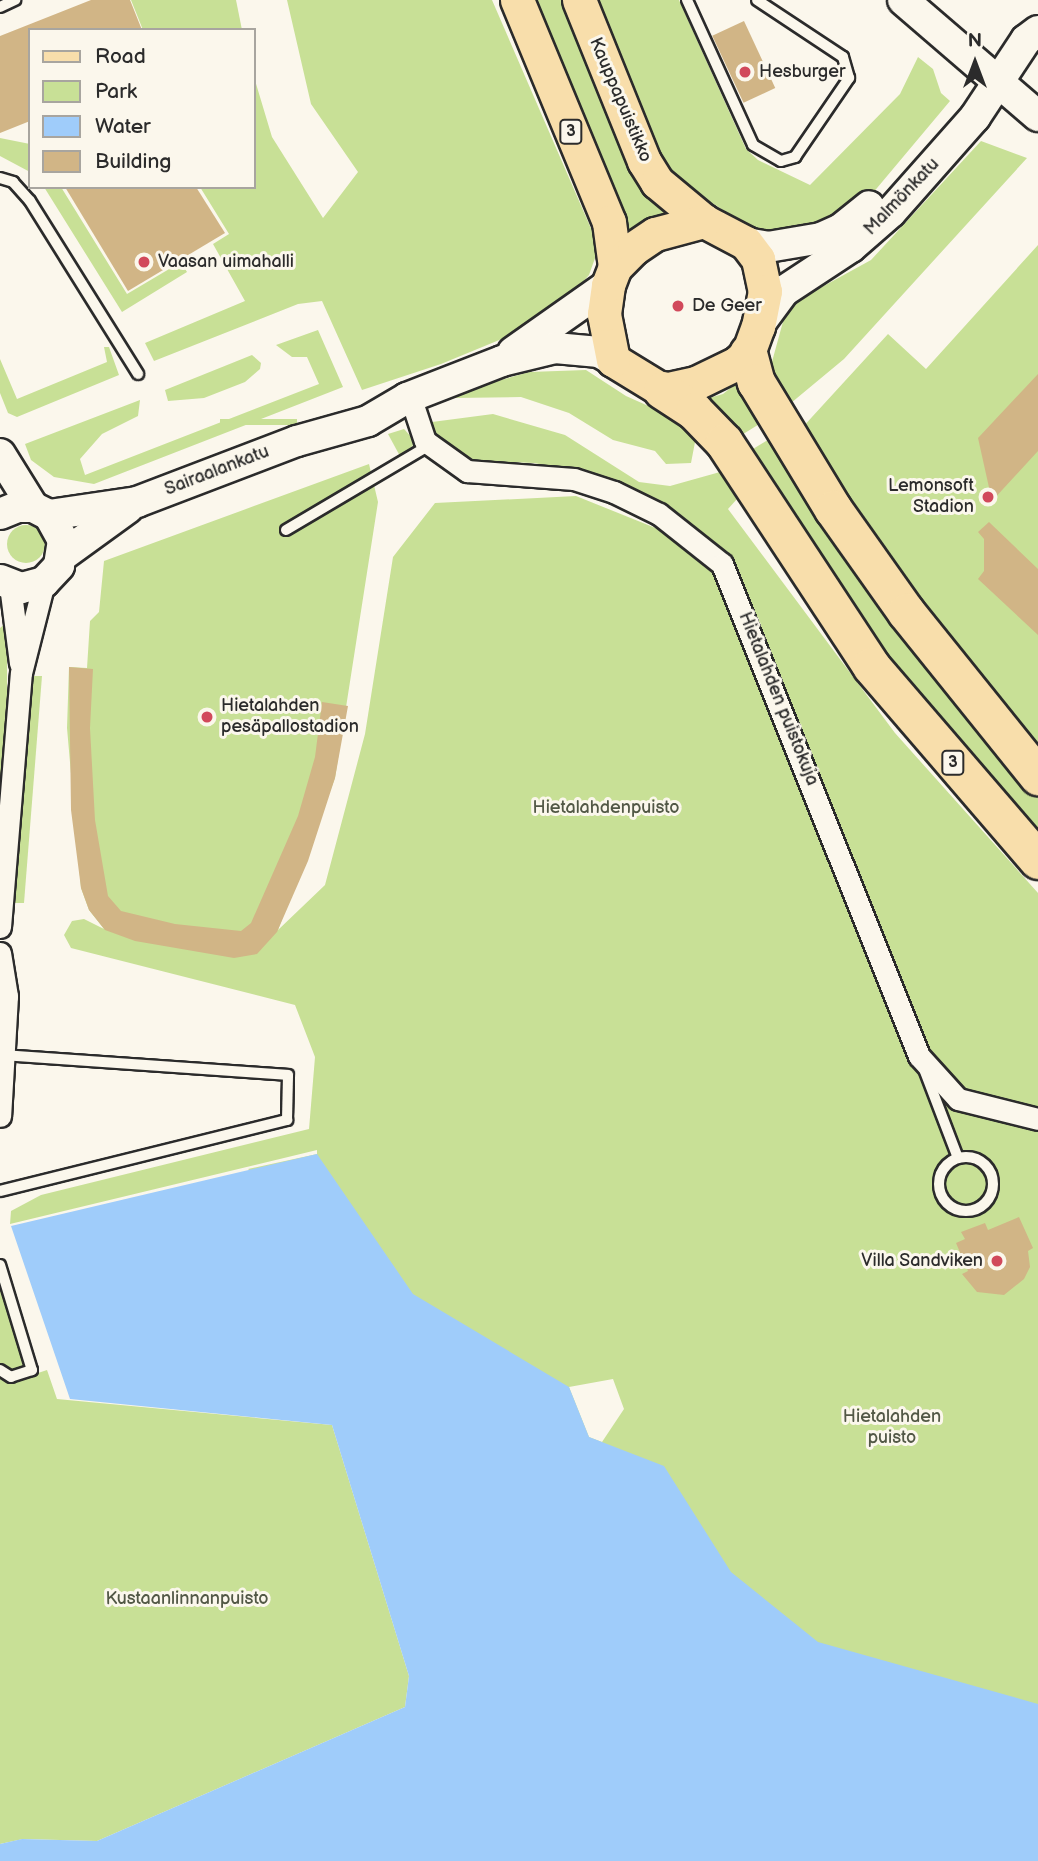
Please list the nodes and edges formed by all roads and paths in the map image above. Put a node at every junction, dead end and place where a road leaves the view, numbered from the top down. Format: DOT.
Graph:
graph roads {
  1 [pos="15,0"];
  2 [pos="517,0"];
  3 [pos="579,0"];
  4 [pos="687,0"];
  5 [pos="757,0"];
  6 [pos="903,0"];
  7 [pos="0,7"];
  8 [pos="1038,31"];
  9 [pos="1001,80"];
  10 [pos="1038,116"];
  11 [pos="0,178"];
  12 [pos="704,221"];
  13 [pos="746,243"];
  14 [pos="612,276"];
  15 [pos="754,354"];
  16 [pos="613,359"];
  17 [pos="502,361"];
  18 [pos="138,374"];
  19 [pos="662,390"];
  20 [pos="408,397"];
  21 [pos="430,445"];
  22 [pos="0,454"];
  23 [pos="137,502"];
  24 [pos="41,511"];
  25 [pos="0,514"];
  26 [pos="286,530"];
  27 [pos="63,555"];
  28 [pos="44,582"];
  29 [pos="5,583"];
  30 [pos="21,673"];
  31 [pos="1038,776"];
  32 [pos="1038,860"];
  33 [pos="0,927"];
  34 [pos="0,953"];
  35 [pos="4,1055"];
  36 [pos="919,1056"];
  37 [pos="0,1116"];
  38 [pos="1038,1119"];
  39 [pos="958,1158"];
  40 [pos="0,1191"];
  41 [pos="0,1265"];
  42 [pos="0,1370"];
  1 -- 7 [label="lane"];
  2 -- 14 [label="main road, 3"];
  3 -- 12 [label="main road, Kauppapuistikko"];
  4 -- 5 [label="lane"];
  6 -- 9 [label="street"];
  8 -- 9 [label="street, Malmönkatu"];
  9 -- 10 [label="street"];
  9 -- 13 [label="street, Malmönkatu"];
  9 -- 15 [label="street, Malmönkatu"];
  11 -- 18 [label="lane"];
  12 -- 13 [label="main road"];
  12 -- 14 [label="main road"];
  13 -- 15 [label="main road"];
  14 -- 16 [label="main road, 3"];
  14 -- 17 [label="street, Sairaalankatu"];
  15 -- 19 [label="main road"];
  15 -- 31 [label="highway"];
  16 -- 17 [label="street, Sairaalankatu"];
  16 -- 19 [label="main road, 3"];
  17 -- 20 [label="street, Sairaalankatu"];
  19 -- 32 [label="highway, 3"];
  20 -- 21 [label="street"];
  20 -- 23 [label="street, Sairaalankatu"];
  21 -- 26 [label="lane"];
  21 -- 36 [label="street, Hietalahden puistokuja"];
  22 -- 24 [label="street"];
  23 -- 24 [label="street, Sairaalankatu"];
  23 -- 27 [label="street, Sairaalankatu"];
  24 -- 25 [label="street, Sairaalankatu"];
  24 -- 27 [label="street"];
  27 -- 28 [label="street, Sairaalankatu"];
  28 -- 29 [label="street"];
  28 -- 30 [label="street"];
  29 -- 30 [label="street"];
  30 -- 33 [label="street"];
  34 -- 35 [label="street"];
  35 -- 37 [label="street"];
  35 -- 40 [label="lane"];
  36 -- 38 [label="street, Hietalahden puistokuja"];
  36 -- 39 [label="lane"];
  39 -- 39 [label="lane"];
  41 -- 42 [label="lane"];
}
